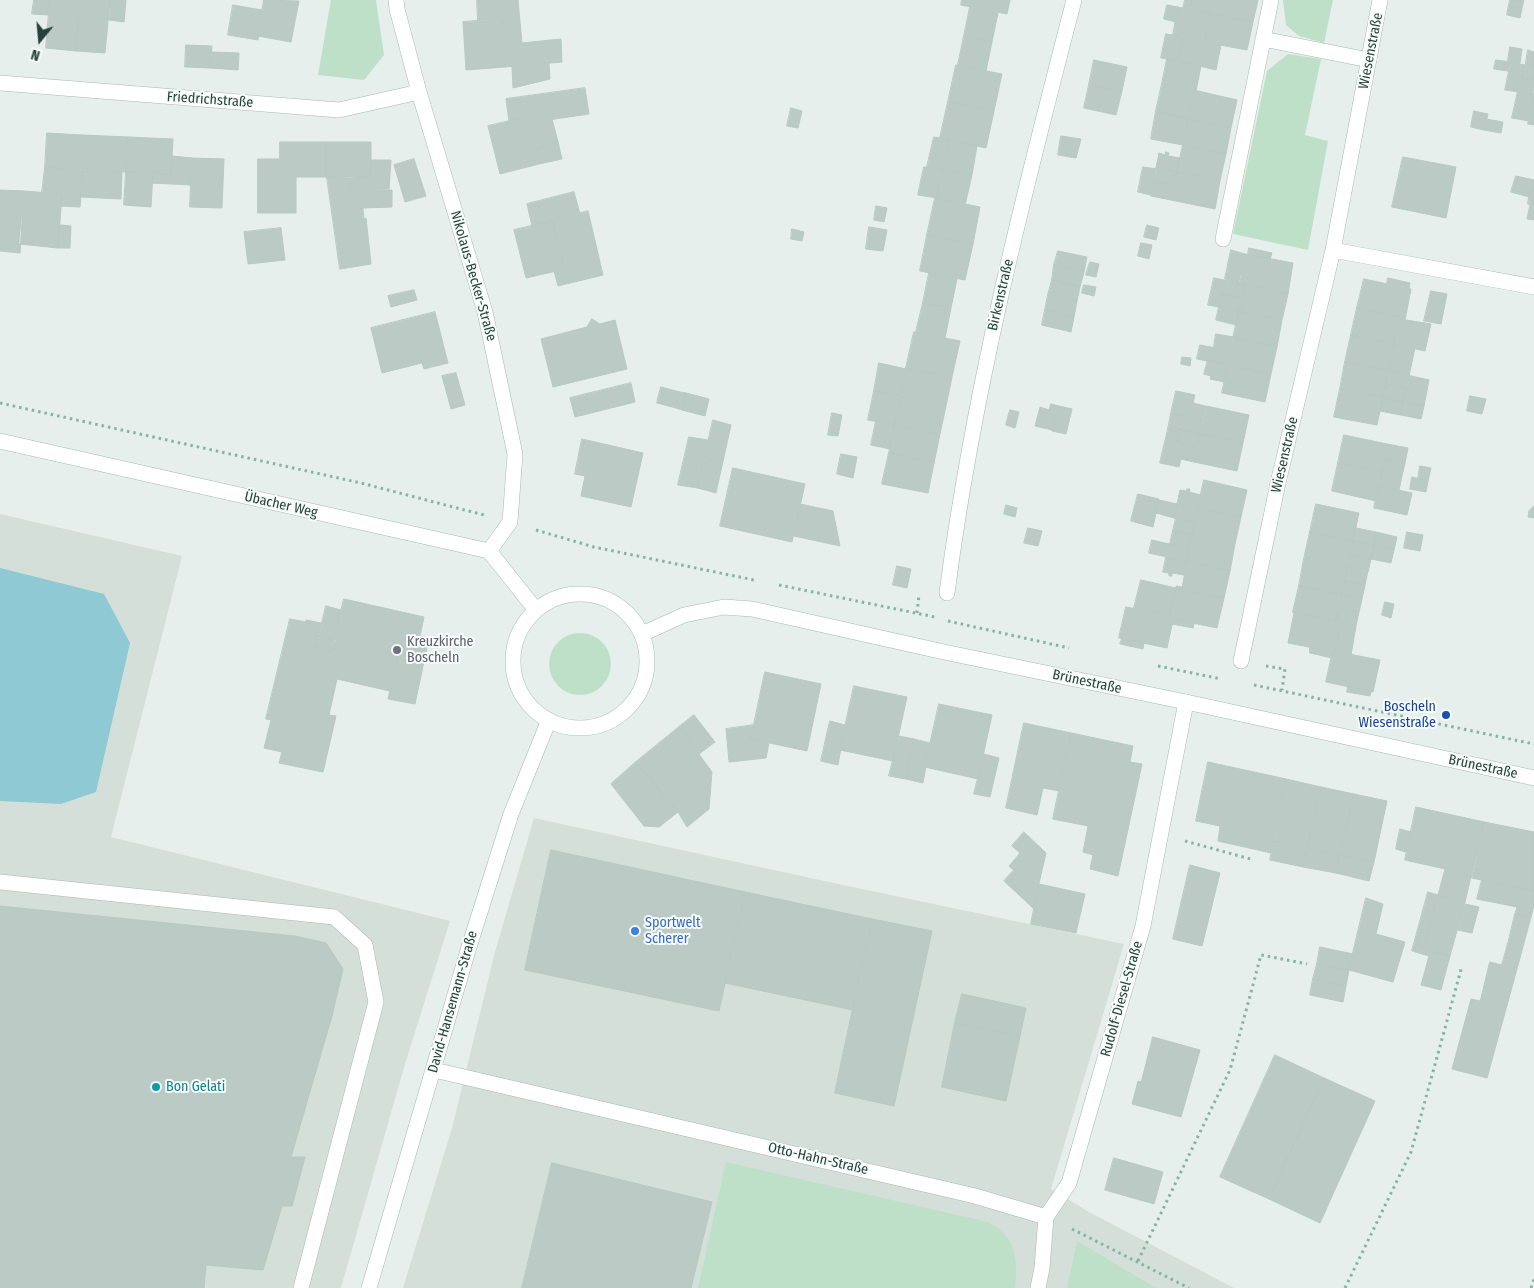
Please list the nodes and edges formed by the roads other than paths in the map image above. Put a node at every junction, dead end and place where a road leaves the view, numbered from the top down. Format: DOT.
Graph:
graph roads {
  1 [pos="396,0"];
  2 [pos="1074,0"];
  3 [pos="1271,0"];
  4 [pos="1380,0"];
  5 [pos="1263,39"];
  6 [pos="1369,60"];
  7 [pos="0,83"];
  8 [pos="419,92"];
  9 [pos="1223,239"];
  10 [pos="1333,250"];
  11 [pos="1534,287"];
  12 [pos="0,441"];
  13 [pos="489,551"];
  14 [pos="947,594"];
  15 [pos="536,610"];
  16 [pos="642,634"];
  17 [pos="1241,661"];
  18 [pos="1186,702"];
  19 [pos="550,720"];
  20 [pos="1534,778"];
  21 [pos="0,882"];
  22 [pos="434,1070"];
  23 [pos="1046,1217"];
  24 [pos="301,1288"];
  25 [pos="369,1288"];
  26 [pos="1038,1288"];
  1 -- 8 [label="street, Nikolaus-Becker-Straße"];
  2 -- 14 [label="street, Birkenstraße"];
  3 -- 5 [label="street"];
  4 -- 6 [label="street, Wiesenstraße"];
  5 -- 6 [label="street"];
  5 -- 9 [label="street"];
  6 -- 10 [label="street, Wiesenstraße"];
  7 -- 8 [label="street, Friedrichstraße"];
  8 -- 13 [label="street, Nikolaus-Becker-Straße"];
  10 -- 11 [label="street"];
  10 -- 17 [label="street, Wiesenstraße"];
  12 -- 13 [label="street, Übacher Weg"];
  13 -- 15 [label="street"];
  15 -- 16 [label="street"];
  15 -- 19 [label="street"];
  16 -- 18 [label="street, Brünestraße"];
  16 -- 19 [label="street"];
  18 -- 20 [label="street, Brünestraße"];
  18 -- 23 [label="street, Rudolf-Diesel-Straße"];
  19 -- 22 [label="street, David-Hansemann-Straße"];
  21 -- 24 [label="street"];
  22 -- 23 [label="street, Otto-Hahn-Straße"];
  22 -- 25 [label="street, David-Hansemann-Straße"];
  23 -- 26 [label="street, Rudolf-Diesel-Straße"];
}
